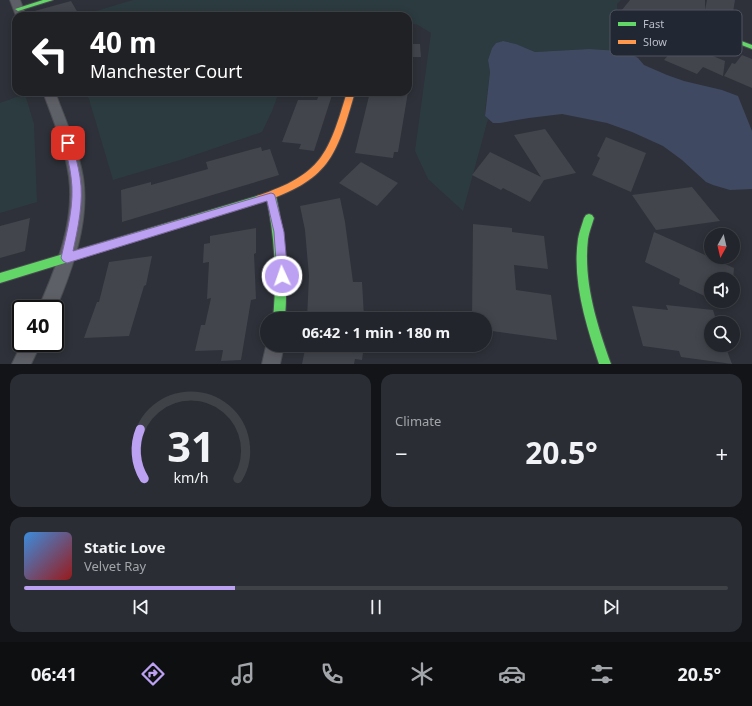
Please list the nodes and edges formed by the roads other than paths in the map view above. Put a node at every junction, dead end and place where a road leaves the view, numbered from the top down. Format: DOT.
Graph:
graph roads {
  1 [pos="50,0"];
  2 [pos="18,8"];
  3 [pos="742,42"];
  4 [pos="752,46"];
  5 [pos="50,96"];
  6 [pos="350,96"];
  7 [pos="271,196"];
  8 [pos="589,218"];
  9 [pos="67,258"];
  10 [pos="0,278"];
  11 [pos="51,300"];
  12 [pos="280,312"];
  13 [pos="27,352"];
  14 [pos="273,352"];
  15 [pos="21,364"];
  16 [pos="271,364"];
  17 [pos="605,364"];
  1 -- 2 [label="street"];
  3 -- 4 [label="street"];
  5 -- 9 [label="street"];
  6 -- 7 [label="street"];
  7 -- 9 [label="street"];
  7 -- 12 [label="street"];
  8 -- 17 [label="street"];
  9 -- 10 [label="street"];
  9 -- 11 [label="street"];
  13 -- 15 [label="street"];
  14 -- 16 [label="street"];
}
